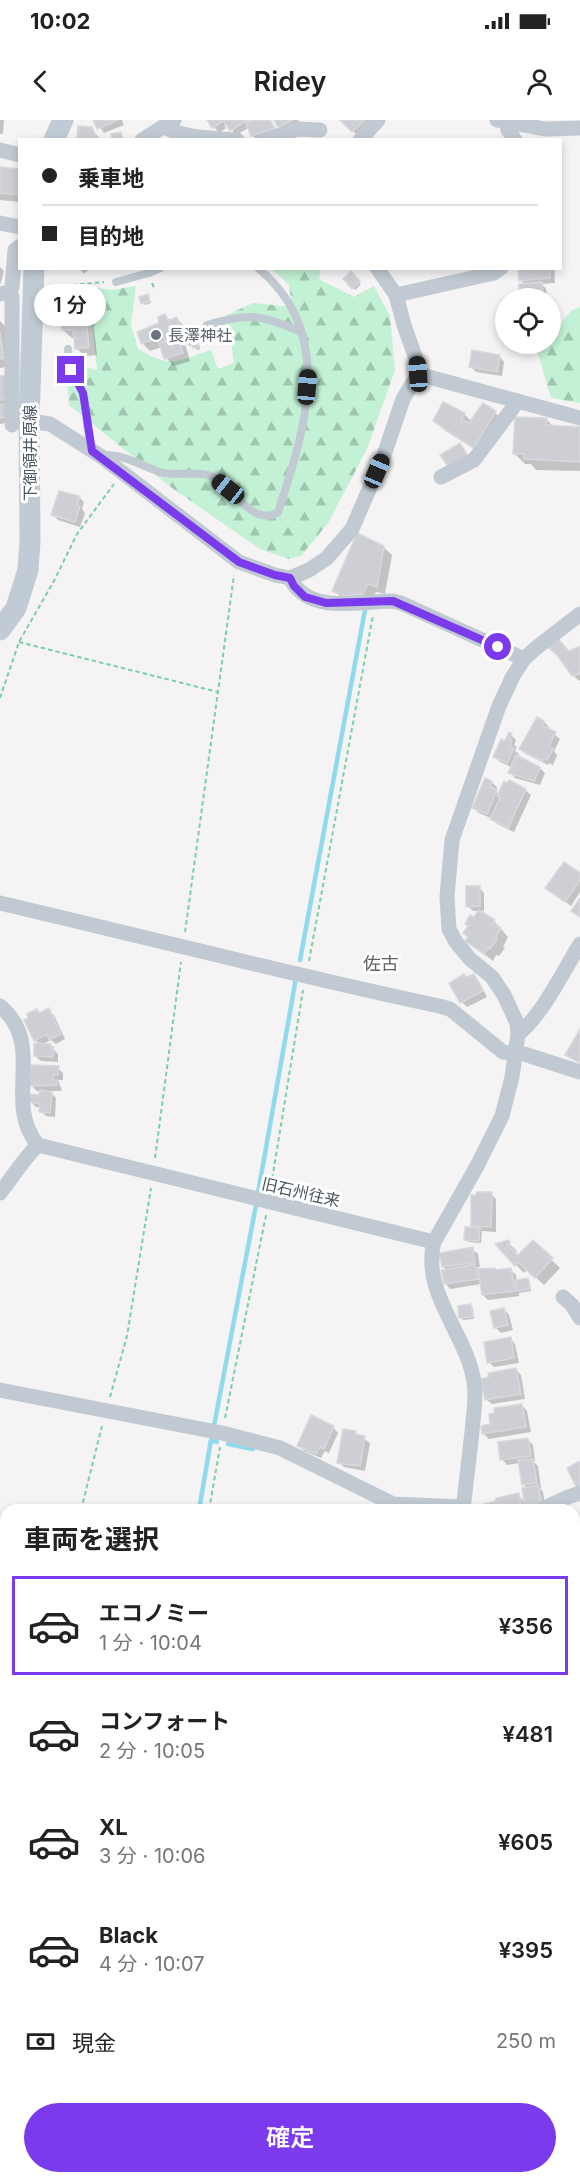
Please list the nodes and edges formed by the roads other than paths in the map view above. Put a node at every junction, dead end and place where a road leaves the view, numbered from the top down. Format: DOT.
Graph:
graph roads {
  1 [pos="63,120"];
  2 [pos="378,120"];
  3 [pos="502,122"];
  4 [pos="169,123"];
  5 [pos="580,128"];
  6 [pos="320,130"];
  7 [pos="55,138"];
  8 [pos="145,138"];
  9 [pos="221,138"];
  10 [pos="271,138"];
  11 [pos="362,138"];
  12 [pos="514,138"];
  13 [pos="0,150"];
  14 [pos="18,154"];
  15 [pos="18,248"];
  16 [pos="156,270"];
  17 [pos="260,270"];
  18 [pos="378,270"];
  19 [pos="498,270"];
  20 [pos="41,276"];
  21 [pos="116,282"];
  22 [pos="4,293"];
  23 [pos="396,295"];
  24 [pos="207,325"];
  25 [pos="301,332"];
  26 [pos="68,349"];
  27 [pos="418,374"];
  28 [pos="518,401"];
  29 [pos="580,418"];
  30 [pos="20,423"];
  31 [pos="97,454"];
  32 [pos="441,477"];
  33 [pos="290,578"];
  34 [pos="580,614"];
  35 [pos="0,630"];
  36 [pos="524,659"];
  37 [pos="0,903"];
  38 [pos="580,944"];
  39 [pos="0,1006"];
  40 [pos="518,1034"];
  41 [pos="515,1053"];
  42 [pos="580,1072"];
  43 [pos="38,1145"];
  44 [pos="0,1194"];
  45 [pos="434,1242"];
  46 [pos="563,1297"];
  47 [pos="580,1318"];
  48 [pos="0,1390"];
  49 [pos="580,1494"];
  50 [pos="393,1504"];
  51 [pos="465,1504"];
  52 [pos="553,1504"];
  1 -- 7 [label="main road"];
  2 -- 11 [label="street"];
  3 -- 5 [label="street"];
  3 -- 12 [label="street"];
  4 -- 8 [label="street"];
  4 -- 9 [label="street"];
  6 -- 10 [label="street"];
  13 -- 14 [label="street"];
  15 -- 22 [label="street"];
  16 -- 21 [label="lane"];
  17 -- 25 [label="lane"];
  18 -- 23 [label="street"];
  19 -- 23 [label="street"];
  20 -- 30 [label="main road, 下御領井原線"];
  22 -- 30 [label="street"];
  23 -- 27 [label="street"];
  24 -- 25 [label="lane"];
  25 -- 31 [label="lane"];
  26 -- 31 [label="lane"];
  27 -- 28 [label="street"];
  27 -- 33 [label="street"];
  28 -- 29 [label="street"];
  28 -- 32 [label="street"];
  30 -- 31 [label="street"];
  30 -- 35 [label="main road, 下御領井原線"];
  31 -- 33 [label="street"];
  33 -- 36 [label="street"];
  34 -- 36 [label="street"];
  36 -- 40 [label="street"];
  37 -- 41 [label="street"];
  38 -- 40 [label="street"];
  39 -- 43 [label="street"];
  40 -- 41 [label="street"];
  41 -- 42 [label="street"];
  41 -- 45 [label="street"];
  43 -- 44 [label="street"];
  43 -- 45 [label="street, 旧石州往来"];
  45 -- 51 [label="street"];
  46 -- 47 [label="street"];
  48 -- 50 [label="street"];
  49 -- 52 [label="street"];
}
